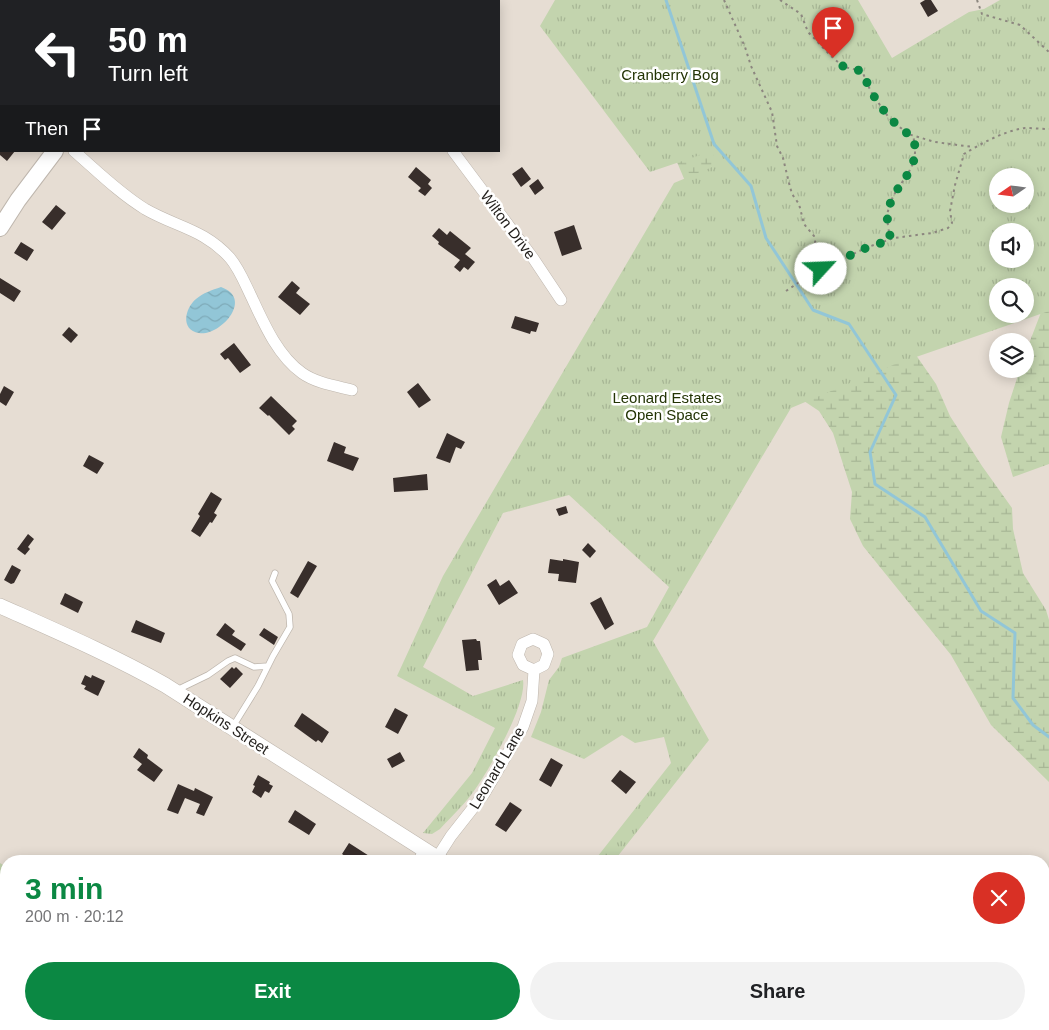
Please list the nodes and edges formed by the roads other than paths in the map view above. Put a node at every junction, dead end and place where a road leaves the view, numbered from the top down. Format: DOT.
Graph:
graph roads {
  1 [pos="53,152"];
  2 [pos="75,152"];
  3 [pos="454,152"];
  4 [pos="0,228"];
  5 [pos="561,300"];
  6 [pos="352,390"];
  7 [pos="275,572"];
  8 [pos="0,606"];
  9 [pos="268,666"];
  10 [pos="534,670"];
  11 [pos="175,691"];
  12 [pos="232,728"];
  13 [pos="421,855"];
  14 [pos="442,855"];
  1 -- 4 [label="main road"];
  2 -- 6 [label="street"];
  3 -- 5 [label="street, Wilton Drive"];
  7 -- 9 [label="lane"];
  8 -- 11 [label="street, Hopkins Street"];
  9 -- 11 [label="lane"];
  9 -- 12 [label="lane"];
  10 -- 14 [label="street, Leonard Lane"];
  11 -- 12 [label="street, Hopkins Street"];
  12 -- 13 [label="street, Hopkins Street"];
}
